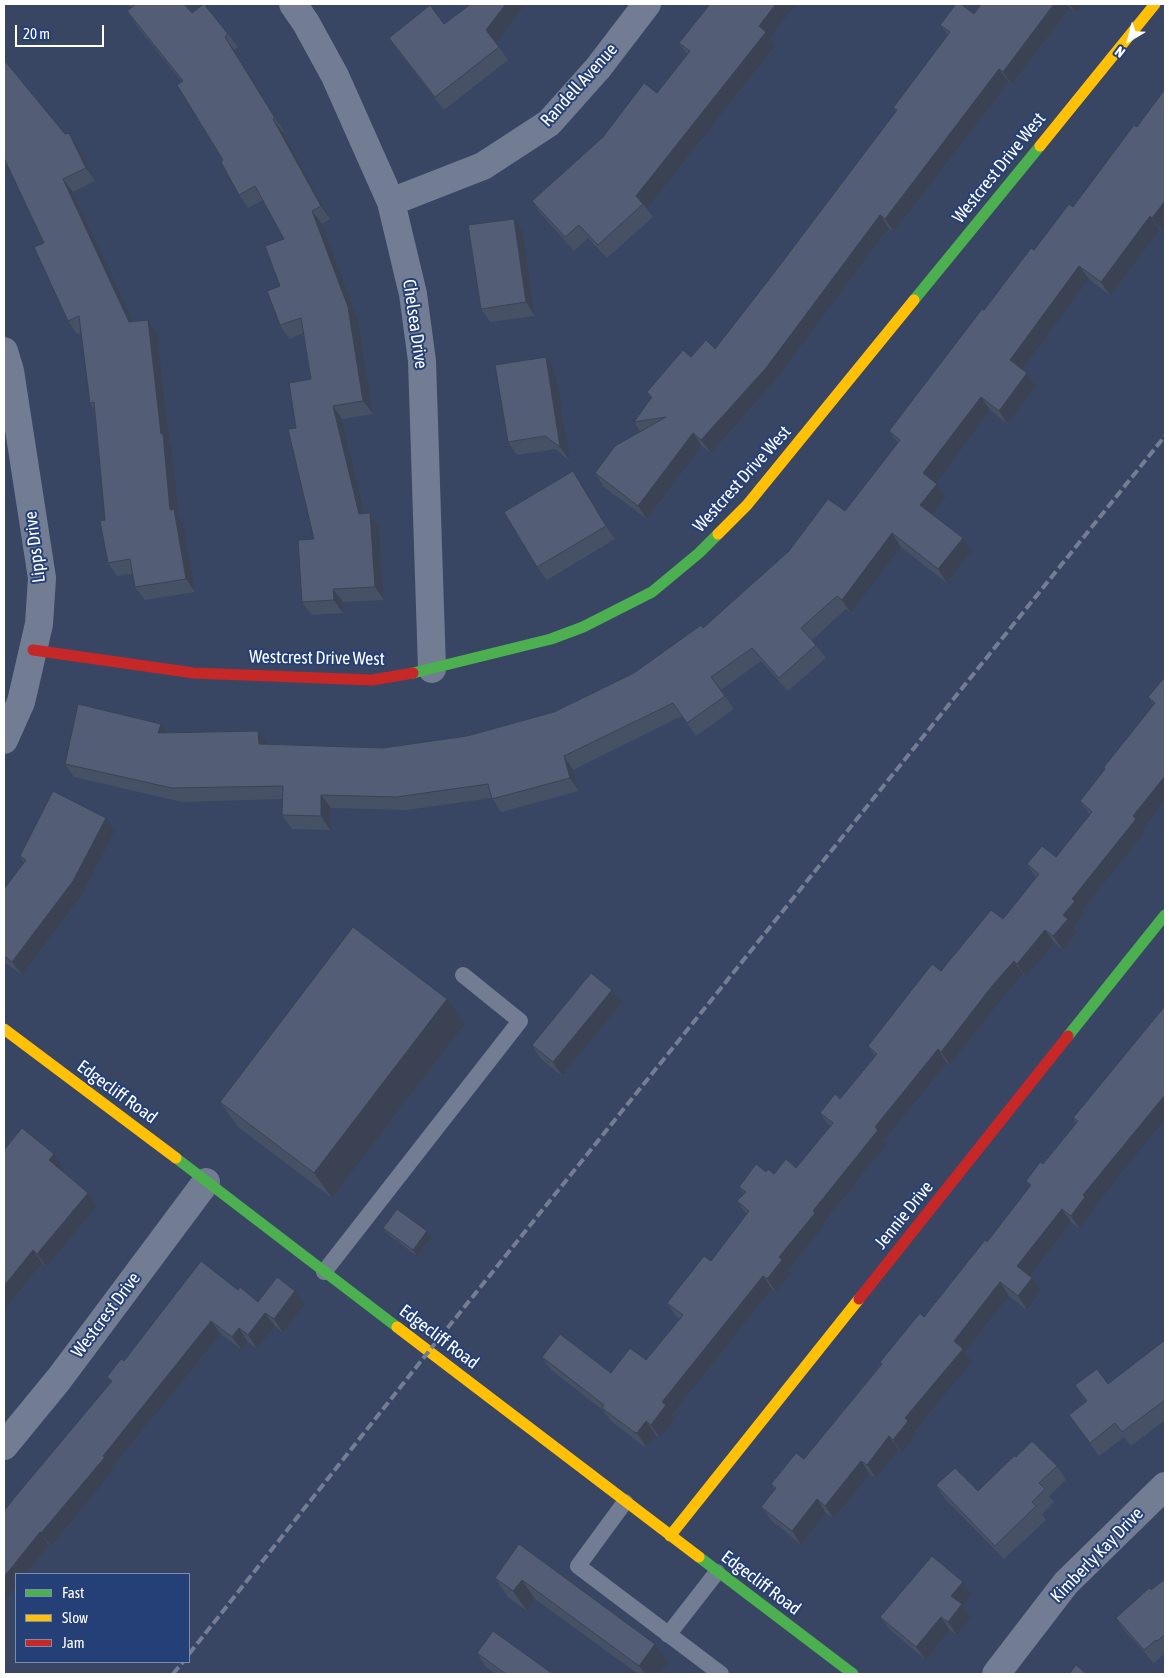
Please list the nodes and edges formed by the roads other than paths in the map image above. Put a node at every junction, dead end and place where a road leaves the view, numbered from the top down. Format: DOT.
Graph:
graph roads {
  1 [pos="292,4"];
  2 [pos="646,4"];
  3 [pos="1155,4"];
  4 [pos="391,202"];
  5 [pos="4,351"];
  6 [pos="33,650"];
  7 [pos="432,669"];
  8 [pos="4,740"];
  9 [pos="1165,914"];
  10 [pos="463,975"];
  11 [pos="4,1029"];
  12 [pos="206,1182"];
  13 [pos="324,1272"];
  14 [pos="4,1446"];
  15 [pos="1165,1486"];
  16 [pos="625,1502"];
  17 [pos="670,1536"];
  18 [pos="717,1572"];
  19 [pos="668,1635"];
  20 [pos="721,1674"];
  21 [pos="853,1674"];
  22 [pos="996,1674"];
  1 -- 4 [label="street, Chelsea Drive"];
  2 -- 4 [label="street, Randell Avenue"];
  3 -- 7 [label="street, Westcrest Drive West"];
  4 -- 7 [label="street, Chelsea Drive"];
  5 -- 6 [label="street, Lipps Drive"];
  6 -- 7 [label="street, Westcrest Drive West"];
  6 -- 8 [label="street, Lipps Drive"];
  9 -- 17 [label="street, Jennie Drive"];
  10 -- 13 [label="lane"];
  11 -- 12 [label="street, Edgecliff Road"];
  12 -- 13 [label="street, Edgecliff Road"];
  12 -- 14 [label="street, Westcrest Drive"];
  13 -- 16 [label="street, Edgecliff Road"];
  15 -- 22 [label="street, Kimberly Kay Drive"];
  16 -- 17 [label="street, Edgecliff Road"];
  16 -- 19 [label="lane"];
  17 -- 18 [label="street, Edgecliff Road"];
  18 -- 19 [label="lane"];
  18 -- 21 [label="street, Edgecliff Road"];
  19 -- 20 [label="lane"];
}
